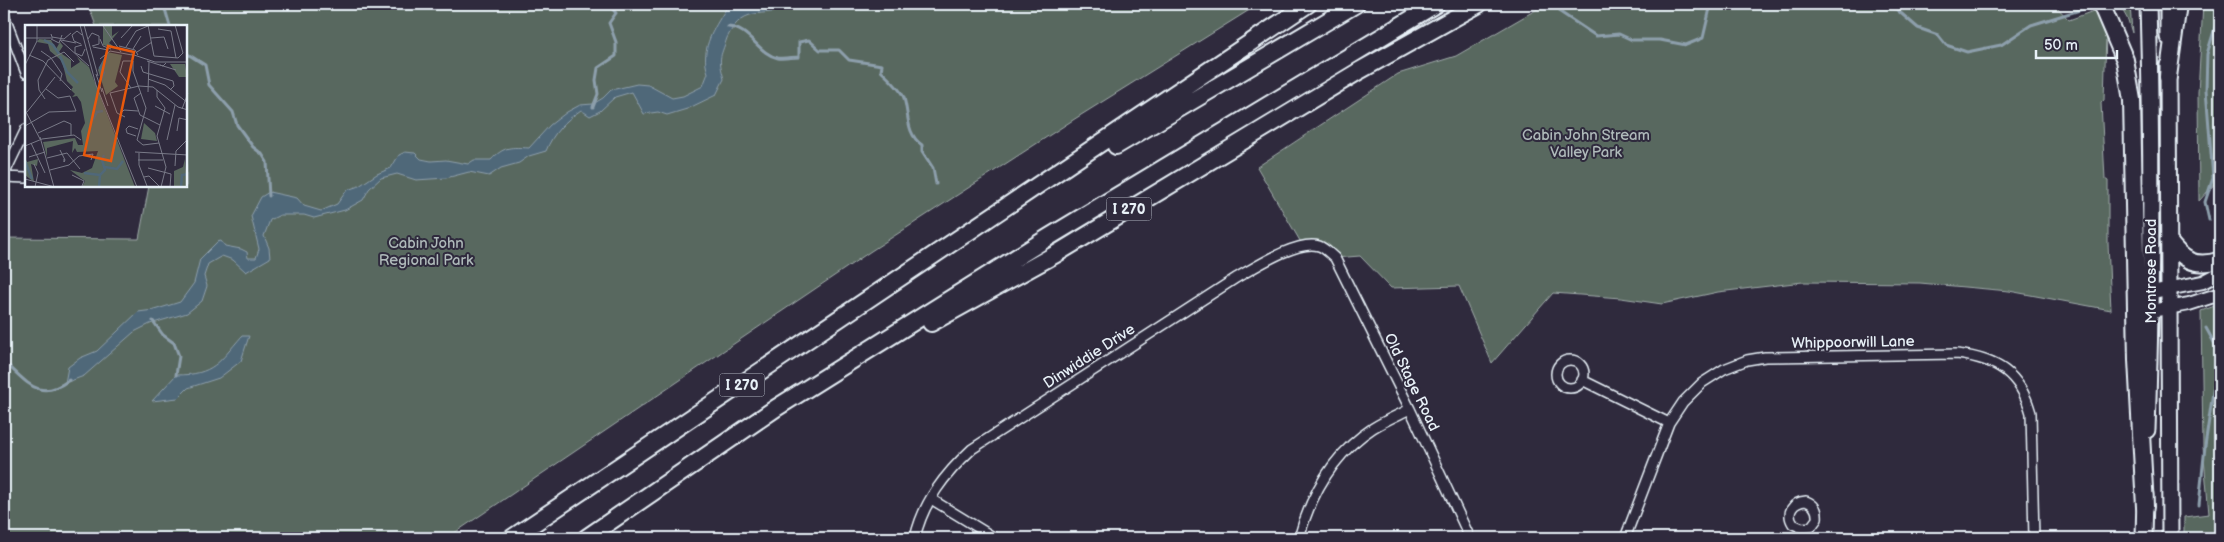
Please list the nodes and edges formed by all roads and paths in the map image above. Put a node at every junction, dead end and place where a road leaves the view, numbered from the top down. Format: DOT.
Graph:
graph roads {
  1 [pos="1308,4"];
  2 [pos="1356,4"];
  3 [pos="1436,4"];
  4 [pos="1479,4"];
  5 [pos="2101,4"];
  6 [pos="2148,4"];
  7 [pos="2168,4"];
  8 [pos="2178,4"];
  9 [pos="4,15"];
  10 [pos="6,26"];
  11 [pos="25,70"];
  12 [pos="2168,76"];
  13 [pos="25,131"];
  14 [pos="4,176"];
  15 [pos="25,178"];
  16 [pos="972,231"];
  17 [pos="2168,240"];
  18 [pos="1319,246"];
  19 [pos="2220,260"];
  20 [pos="2220,273"];
  21 [pos="2168,290"];
  22 [pos="2152,292"];
  23 [pos="2220,294"];
  24 [pos="2168,309"];
  25 [pos="2151,311"];
  26 [pos="1582,380"];
  27 [pos="776,408"];
  28 [pos="1410,409"];
  29 [pos="1669,423"];
  30 [pos="931,498"];
  31 [pos="2145,506"];
  32 [pos="1802,528"];
  33 [pos="512,538"];
  34 [pos="586,538"];
  35 [pos="915,538"];
  36 [pos="995,538"];
  37 [pos="1299,538"];
  38 [pos="1470,538"];
  39 [pos="1626,538"];
  40 [pos="1805,538"];
  41 [pos="2034,538"];
  42 [pos="2144,538"];
  43 [pos="2170,538"];
  1 -- 16 [label="highway, I 270"];
  2 -- 16 [label="highway, I 270"];
  3 -- 27 [label="highway, I 270"];
  4 -- 27 [label="highway, I 270"];
  5 -- 31 [label="highway"];
  6 -- 22 [label="main road, Montrose Road"];
  7 -- 12 [label="main road, Montrose Road"];
  8 -- 12 [label="highway"];
  9 -- 10 [label="street"];
  10 -- 11 [label="street"];
  12 -- 17 [label="main road, Montrose Road"];
  13 -- 14 [label="street"];
  14 -- 15 [label="street"];
  16 -- 33 [label="highway, I 270"];
  17 -- 19 [label="main road"];
  17 -- 21 [label="main road, Montrose Road"];
  18 -- 28 [label="street, Old Stage Road"];
  18 -- 30 [label="street, Dinwiddie Drive"];
  20 -- 21 [label="street"];
  21 -- 22 [label="street"];
  21 -- 24 [label="main road, Montrose Road"];
  22 -- 25 [label="main road, Montrose Road"];
  23 -- 24 [label="street"];
  24 -- 25 [label="street"];
  24 -- 43 [label="main road, Montrose Road"];
  25 -- 31 [label="main road, Montrose Road"];
  26 -- 29 [label="street"];
  27 -- 34 [label="highway, I 270"];
  28 -- 37 [label="street"];
  28 -- 38 [label="street, Old Stage Road"];
  29 -- 39 [label="street, Whippoorwill Lane"];
  29 -- 41 [label="street, Whippoorwill Lane"];
  30 -- 35 [label="street, Dinwiddie Drive"];
  30 -- 36 [label="street"];
  31 -- 42 [label="main road, Montrose Road"];
  32 -- 40 [label="street"];
}
